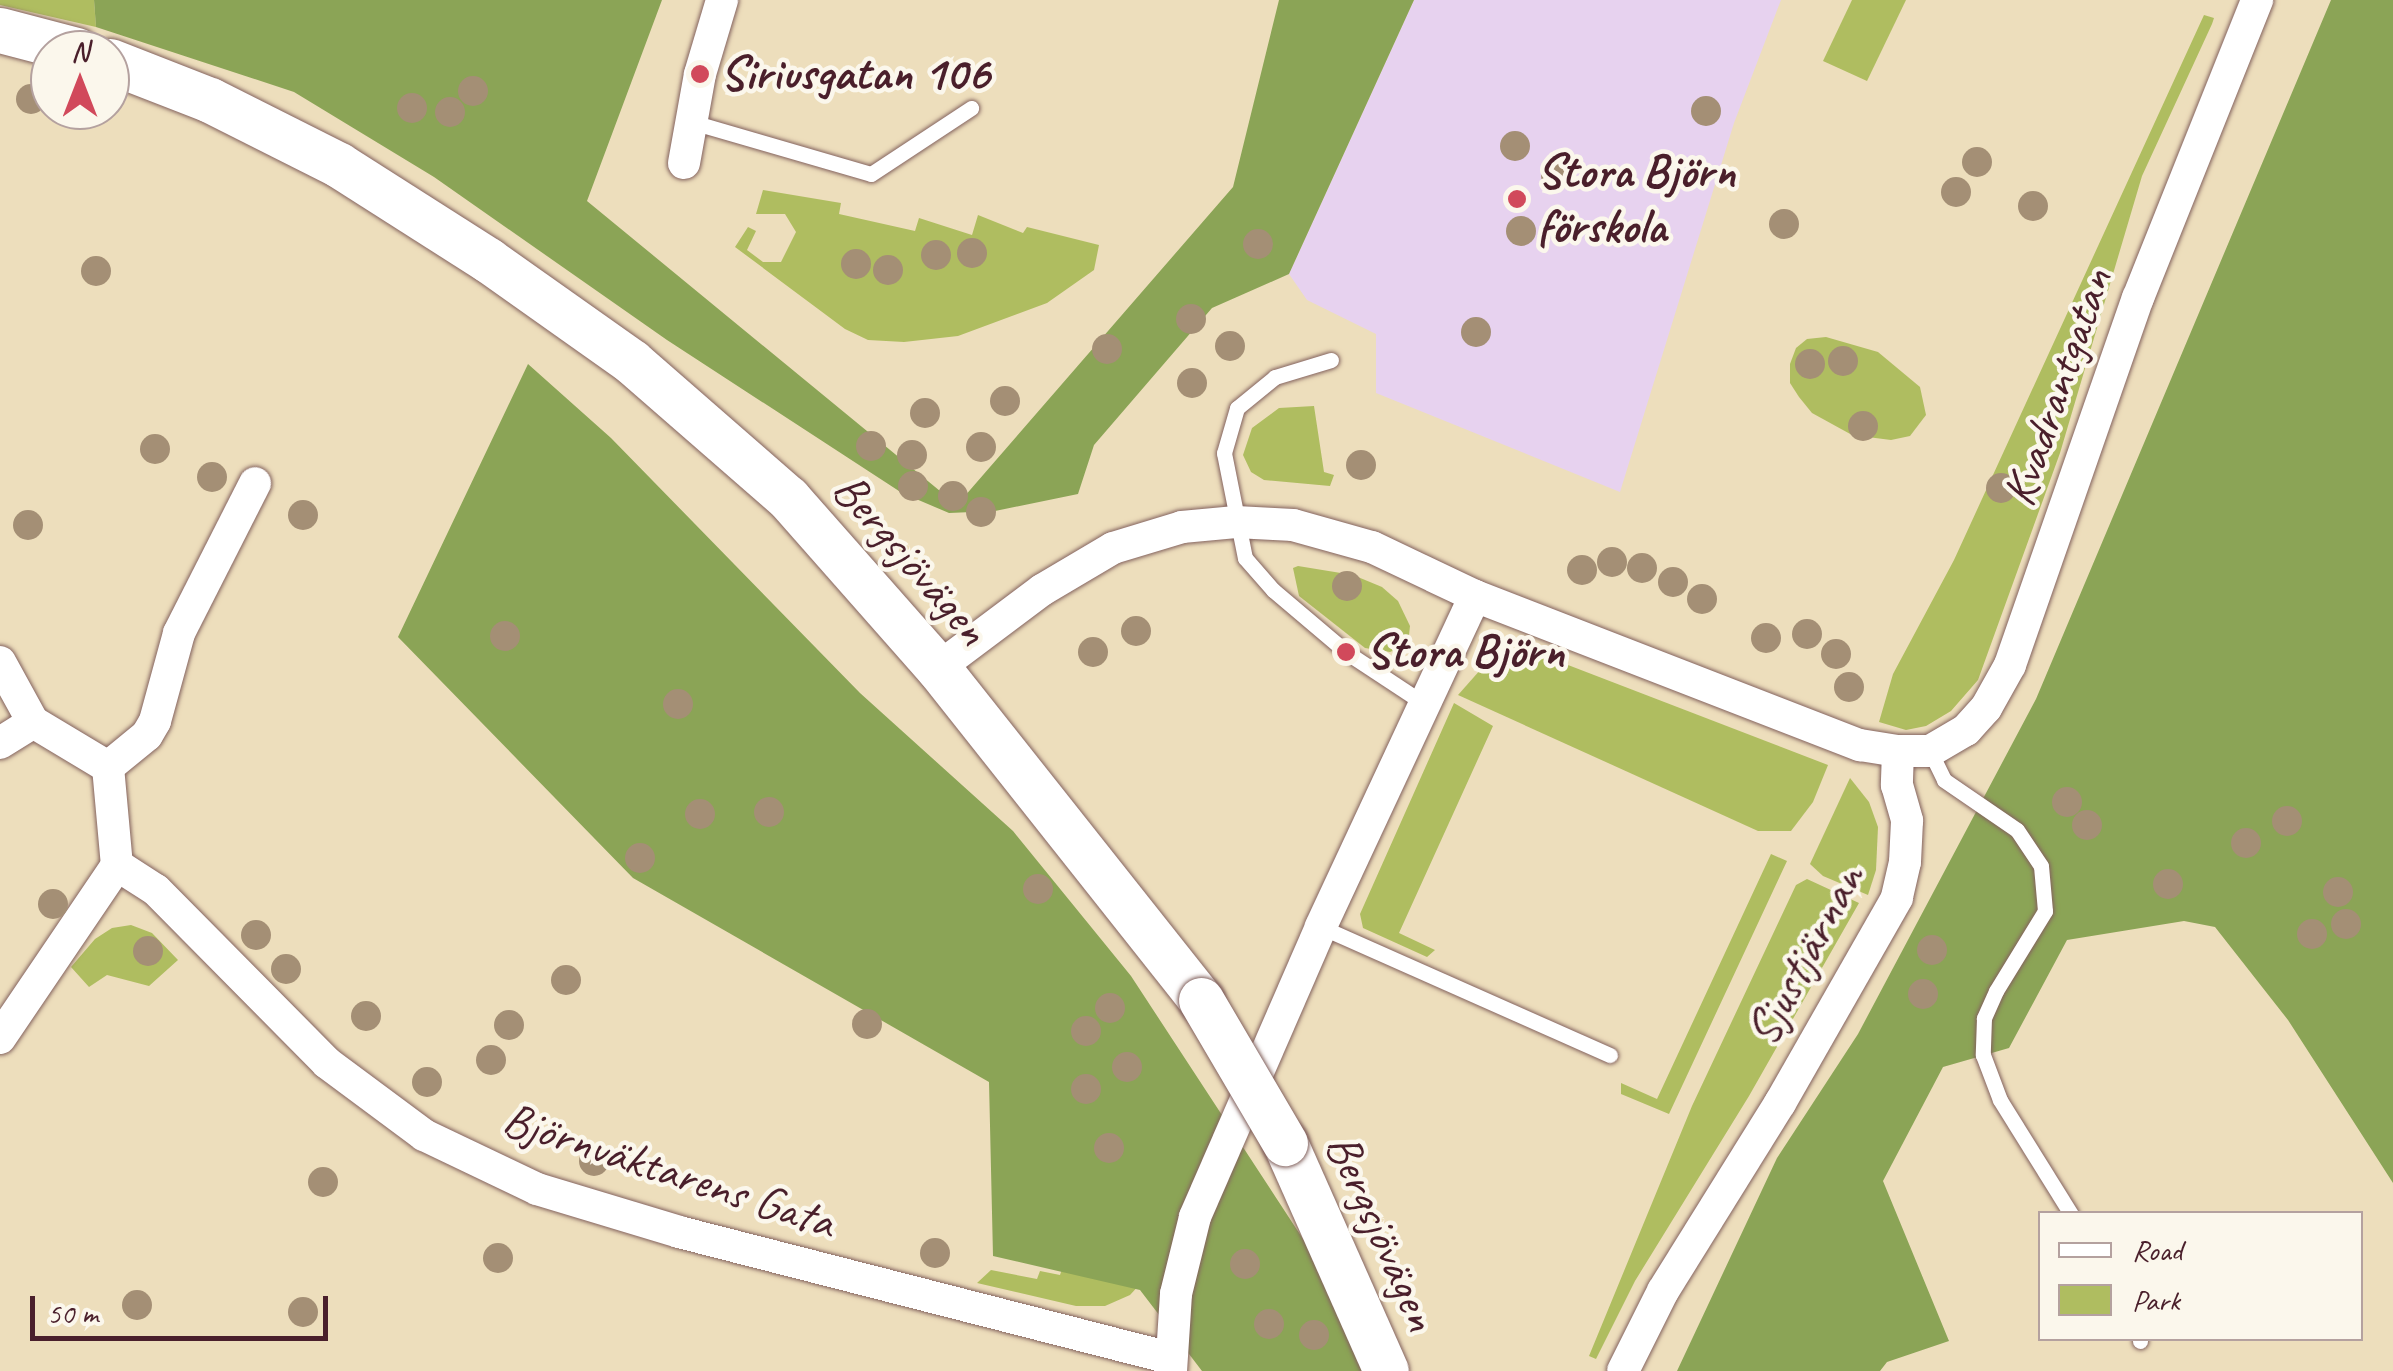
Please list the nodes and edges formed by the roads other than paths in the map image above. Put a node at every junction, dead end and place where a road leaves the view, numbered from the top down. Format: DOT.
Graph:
graph roads {
  1 [pos="722,0"];
  2 [pos="2257,0"];
  3 [pos="0,30"];
  4 [pos="30,38"];
  5 [pos="130,69"];
  6 [pos="971,108"];
  7 [pos="692,122"];
  8 [pos="684,163"];
  9 [pos="1330,360"];
  10 [pos="256,483"];
  11 [pos="1236,522"];
  12 [pos="1475,596"];
  13 [pos="0,662"];
  14 [pos="938,668"];
  15 [pos="1425,704"];
  16 [pos="33,722"];
  17 [pos="0,743"];
  18 [pos="1914,752"];
  19 [pos="108,767"];
  20 [pos="117,865"];
  21 [pos="1321,926"];
  22 [pos="0,1038"];
  23 [pos="1610,1055"];
  24 [pos="2069,1211"];
  25 [pos="1170,1364"];
  26 [pos="1386,1371"];
  27 [pos="1623,1371"];
  1 -- 7 [label="street"];
  2 -- 18 [label="street, Kvadrantgatan"];
  3 -- 4 [label="street"];
  5 -- 14 [label="street, Bergsjövägen"];
  6 -- 7 [label="lane"];
  7 -- 8 [label="street"];
  9 -- 11 [label="lane"];
  10 -- 19 [label="street"];
  11 -- 12 [label="street"];
  11 -- 14 [label="street"];
  11 -- 15 [label="lane"];
  12 -- 15 [label="street"];
  12 -- 18 [label="street"];
  13 -- 16 [label="street"];
  14 -- 26 [label="street, Bergsjövägen, bridge"];
  15 -- 21 [label="street"];
  16 -- 17 [label="street"];
  16 -- 19 [label="street"];
  18 -- 24 [label="lane"];
  18 -- 27 [label="street, Sjustjärnan"];
  19 -- 20 [label="street"];
  20 -- 22 [label="street"];
  20 -- 25 [label="street, Björnväktarens Gata"];
  21 -- 23 [label="lane"];
  21 -- 25 [label="street"];
}
